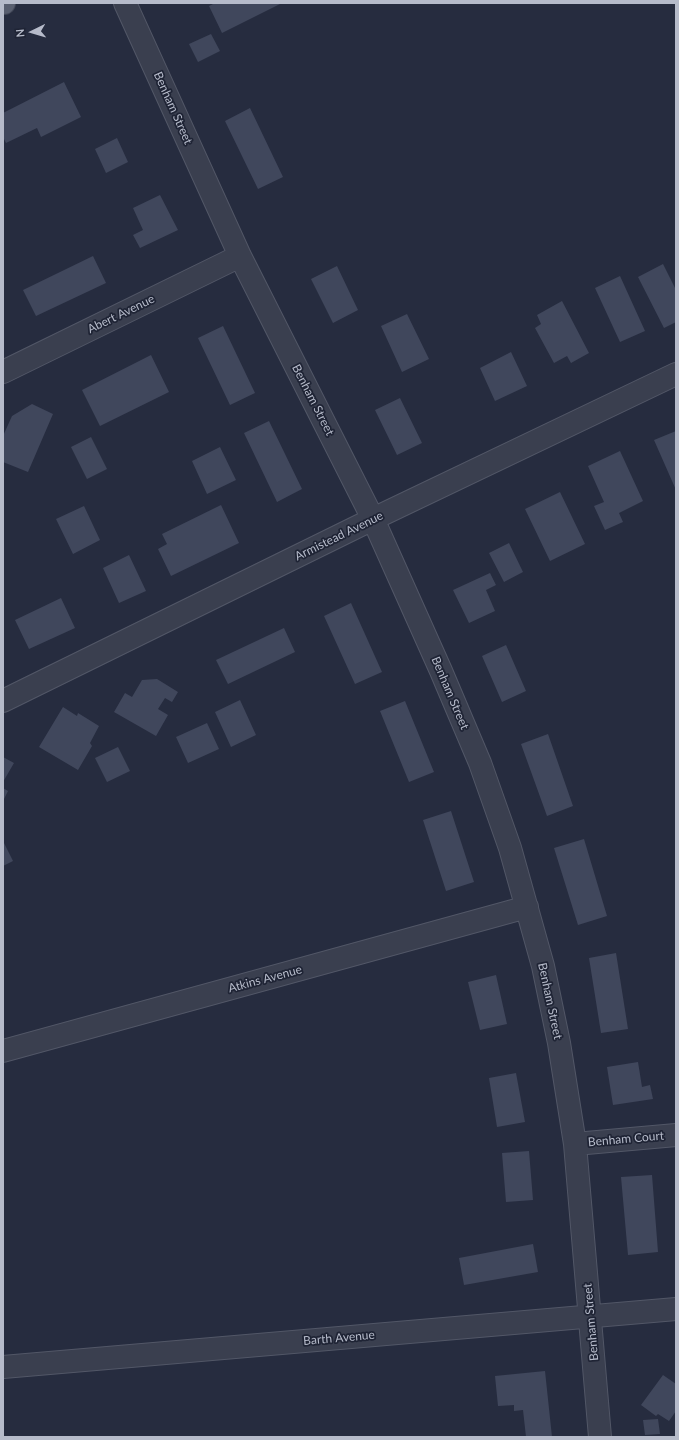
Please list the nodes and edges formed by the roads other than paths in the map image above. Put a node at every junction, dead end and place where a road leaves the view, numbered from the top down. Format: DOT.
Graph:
graph roads {
  1 [pos="125,3"];
  2 [pos="240,256"];
  3 [pos="3,372"];
  4 [pos="676,374"];
  5 [pos="373,519"];
  6 [pos="3,701"];
  7 [pos="527,907"];
  8 [pos="3,1050"];
  9 [pos="676,1135"];
  10 [pos="575,1144"];
  11 [pos="676,1309"];
  12 [pos="590,1316"];
  13 [pos="3,1368"];
  14 [pos="600,1437"];
  1 -- 2 [label="street, Benham Street"];
  2 -- 3 [label="street, Abert Avenue"];
  2 -- 5 [label="street, Benham Street"];
  4 -- 5 [label="street, Armistead Avenue"];
  5 -- 6 [label="street, Armistead Avenue"];
  5 -- 7 [label="street, Benham Street"];
  7 -- 8 [label="street, Atkins Avenue"];
  7 -- 10 [label="street, Benham Street"];
  9 -- 10 [label="street, Benham Court"];
  10 -- 12 [label="street, Benham Street"];
  11 -- 12 [label="street, Barth Avenue"];
  12 -- 13 [label="street, Barth Avenue"];
  12 -- 14 [label="street, Benham Street"];
}
